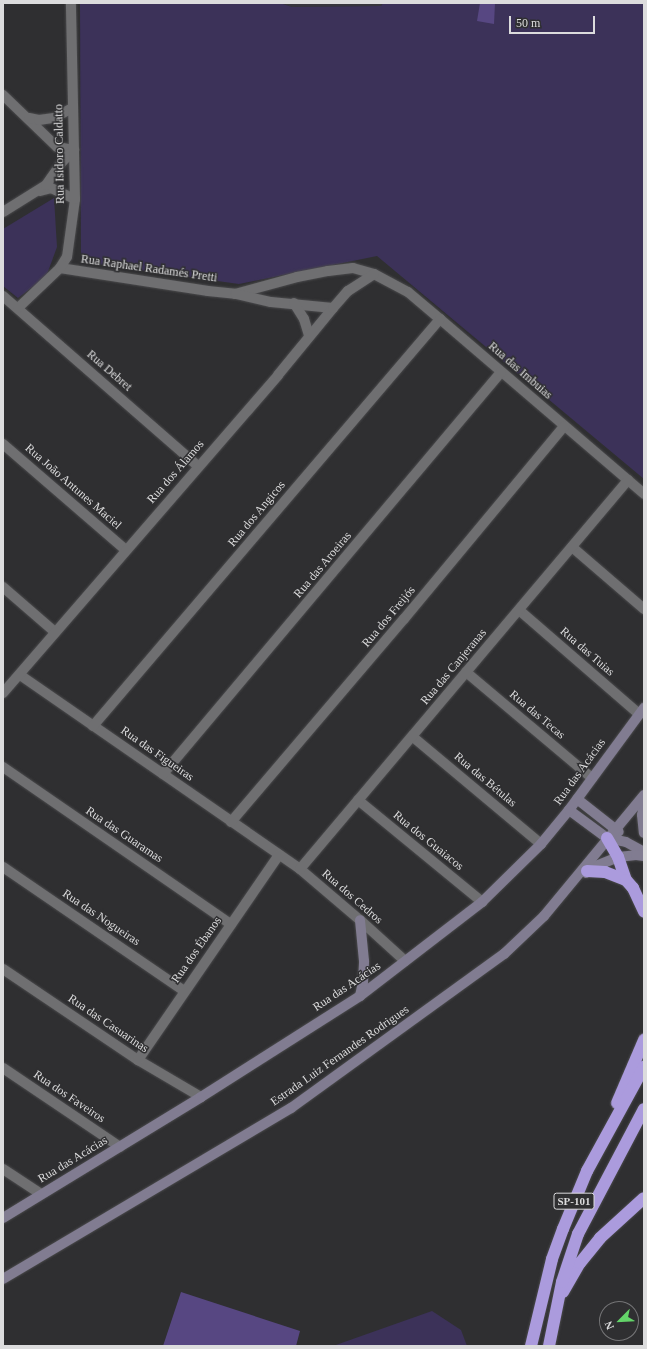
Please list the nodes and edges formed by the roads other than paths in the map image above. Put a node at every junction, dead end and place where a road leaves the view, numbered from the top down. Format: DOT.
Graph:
graph roads {
  1 [pos="70,4"];
  2 [pos="3,95"];
  3 [pos="72,108"];
  4 [pos="29,118"];
  5 [pos="74,150"];
  6 [pos="36,192"];
  7 [pos="75,200"];
  8 [pos="3,212"];
  9 [pos="60,268"];
  10 [pos="374,274"];
  11 [pos="235,294"];
  12 [pos="3,296"];
  13 [pos="294,303"];
  14 [pos="18,308"];
  15 [pos="333,308"];
  16 [pos="440,319"];
  17 [pos="309,335"];
  18 [pos="501,372"];
  19 [pos="564,426"];
  20 [pos="3,444"];
  21 [pos="198,466"];
  22 [pos="628,480"];
  23 [pos="644,494"];
  24 [pos="572,547"];
  25 [pos="126,550"];
  26 [pos="3,587"];
  27 [pos="644,609"];
  28 [pos="519,610"];
  29 [pos="55,632"];
  30 [pos="466,672"];
  31 [pos="20,674"];
  32 [pos="3,693"];
  33 [pos="642,711"];
  34 [pos="94,726"];
  35 [pos="413,737"];
  36 [pos="3,767"];
  37 [pos="163,774"];
  38 [pos="592,778"];
  39 [pos="644,795"];
  40 [pos="577,799"];
  41 [pos="358,800"];
  42 [pos="644,803"];
  43 [pos="569,810"];
  44 [pos="231,822"];
  45 [pos="617,828"];
  46 [pos="644,833"];
  47 [pos="607,838"];
  48 [pos="626,842"];
  49 [pos="541,844"];
  50 [pos="644,852"];
  51 [pos="279,855"];
  52 [pos="618,856"];
  53 [pos="644,856"];
  54 [pos="3,867"];
  55 [pos="300,869"];
  56 [pos="588,872"];
  57 [pos="626,880"];
  58 [pos="573,882"];
  59 [pos="482,902"];
  60 [pos="644,912"];
  61 [pos="360,920"];
  62 [pos="231,924"];
  63 [pos="405,962"];
  64 [pos="3,969"];
  65 [pos="184,991"];
  66 [pos="360,996"];
  67 [pos="644,1040"];
  68 [pos="138,1060"];
  69 [pos="644,1067"];
  70 [pos="3,1068"];
  71 [pos="201,1097"];
  72 [pos="644,1109"];
  73 [pos="120,1147"];
  74 [pos="3,1169"];
  75 [pos="587,1171"];
  76 [pos="41,1194"];
  77 [pos="644,1198"];
  78 [pos="3,1218"];
  79 [pos="3,1279"];
  80 [pos="558,1304"];
  81 [pos="531,1346"];
  82 [pos="549,1346"];
  1 -- 3 [label="street, Rua Isidoro Caldatto"];
  2 -- 4 [label="street"];
  3 -- 4 [label="street"];
  3 -- 5 [label="street, Rua Isidoro Caldatto"];
  4 -- 5 [label="street"];
  5 -- 6 [label="street"];
  5 -- 7 [label="street, Rua Isidoro Caldatto"];
  6 -- 7 [label="street"];
  6 -- 8 [label="street"];
  7 -- 9 [label="street, Rua Isidoro Caldatto"];
  9 -- 11 [label="street, Rua Raphael Radamés Pretti"];
  9 -- 14 [label="street, Rua Isidoro Caldatto"];
  10 -- 11 [label="street, Rua Raphael Radamés Pretti"];
  10 -- 15 [label="street, Rua dos Álamos"];
  10 -- 16 [label="street, Rua das Imbuias"];
  11 -- 13 [label="street, Rua Raphael Radamés Pretti"];
  12 -- 14 [label="street, Rua Debret"];
  13 -- 15 [label="street, Rua Raphael Radamés Pretti"];
  13 -- 17 [label="street"];
  14 -- 21 [label="street, Rua Debret"];
  15 -- 17 [label="street, Rua dos Álamos"];
  16 -- 18 [label="street, Rua das Imbuias"];
  16 -- 34 [label="street, Rua dos Angicos"];
  17 -- 21 [label="street, Rua dos Álamos"];
  18 -- 19 [label="street, Rua das Imbuias"];
  18 -- 37 [label="street, Rua das Aroeiras"];
  19 -- 22 [label="street, Rua das Imbuias"];
  19 -- 44 [label="street, Rua dos Freijós"];
  20 -- 25 [label="street, Rua João Antunes Maciel"];
  21 -- 25 [label="street, Rua dos Álamos"];
  22 -- 23 [label="street, Rua das Imbuias"];
  22 -- 24 [label="street, Rua das Canjeranas"];
  24 -- 27 [label="street"];
  24 -- 28 [label="street, Rua das Canjeranas"];
  25 -- 29 [label="street, Rua dos Álamos"];
  26 -- 29 [label="street"];
  28 -- 30 [label="street, Rua das Canjeranas"];
  28 -- 33 [label="street, Rua das Tuias"];
  29 -- 31 [label="street, Rua dos Álamos"];
  30 -- 35 [label="street, Rua das Canjeranas"];
  30 -- 38 [label="street, Rua das Tecas"];
  31 -- 32 [label="street, Rua dos Álamos"];
  31 -- 34 [label="street, Rua das Figueiras"];
  33 -- 38 [label="street, Rua das Acácias"];
  34 -- 37 [label="street, Rua das Figueiras"];
  35 -- 41 [label="street, Rua das Canjeranas"];
  35 -- 49 [label="street, Rua das Bétulas"];
  36 -- 62 [label="street, Rua das Guaramas"];
  37 -- 44 [label="street, Rua das Figueiras"];
  38 -- 40 [label="street, Rua das Acácias"];
  39 -- 45 [label="street, Estrada Luiz Fernandes Rodrigues"];
  40 -- 43 [label="street, Rua das Acácias"];
  40 -- 45 [label="street"];
  41 -- 55 [label="street, Rua das Canjeranas"];
  41 -- 59 [label="street, Rua dos Guaiacos"];
  42 -- 46 [label="street"];
  43 -- 47 [label="street"];
  43 -- 49 [label="street, Rua das Acácias"];
  44 -- 51 [label="street, Rua das Figueiras"];
  45 -- 47 [label="street, Estrada Luiz Fernandes Rodrigues"];
  45 -- 48 [label="street"];
  47 -- 48 [label="street"];
  47 -- 52 [label="highway"];
  47 -- 58 [label="street, Estrada Luiz Fernandes Rodrigues"];
  48 -- 50 [label="street"];
  49 -- 59 [label="street, Rua das Acácias"];
  51 -- 55 [label="street, Rua dos Cedros"];
  51 -- 62 [label="street, Rua dos Ébanos"];
  52 -- 53 [label="street"];
  52 -- 56 [label="street"];
  52 -- 57 [label="highway"];
  54 -- 65 [label="street, Rua das Nogueiras"];
  55 -- 61 [label="street, Rua dos Cedros"];
  56 -- 57 [label="highway"];
  56 -- 58 [label="street"];
  57 -- 60 [label="highway"];
  58 -- 79 [label="street, Estrada Luiz Fernandes Rodrigues"];
  59 -- 63 [label="street, Rua das Acácias"];
  61 -- 63 [label="street, Rua dos Cedros"];
  61 -- 66 [label="street"];
  62 -- 65 [label="street, Rua dos Ébanos"];
  63 -- 66 [label="street, Rua das Acácias"];
  64 -- 68 [label="street, Rua das Casuarinas"];
  65 -- 68 [label="street, Rua dos Ébanos"];
  66 -- 71 [label="street, Rua das Acácias"];
  67 -- 75 [label="highway"];
  68 -- 71 [label="street, Rua das Casuarinas"];
  69 -- 75 [label="highway, SP-101"];
  70 -- 73 [label="street, Rua dos Faveiros"];
  71 -- 73 [label="street, Rua das Acácias"];
  72 -- 80 [label="highway, SP-101"];
  73 -- 76 [label="street, Rua das Acácias"];
  74 -- 76 [label="street"];
  75 -- 81 [label="highway, SP-101"];
  76 -- 78 [label="street, Rua das Acácias"];
  77 -- 80 [label="highway"];
  80 -- 82 [label="highway, SP-101"];
}
